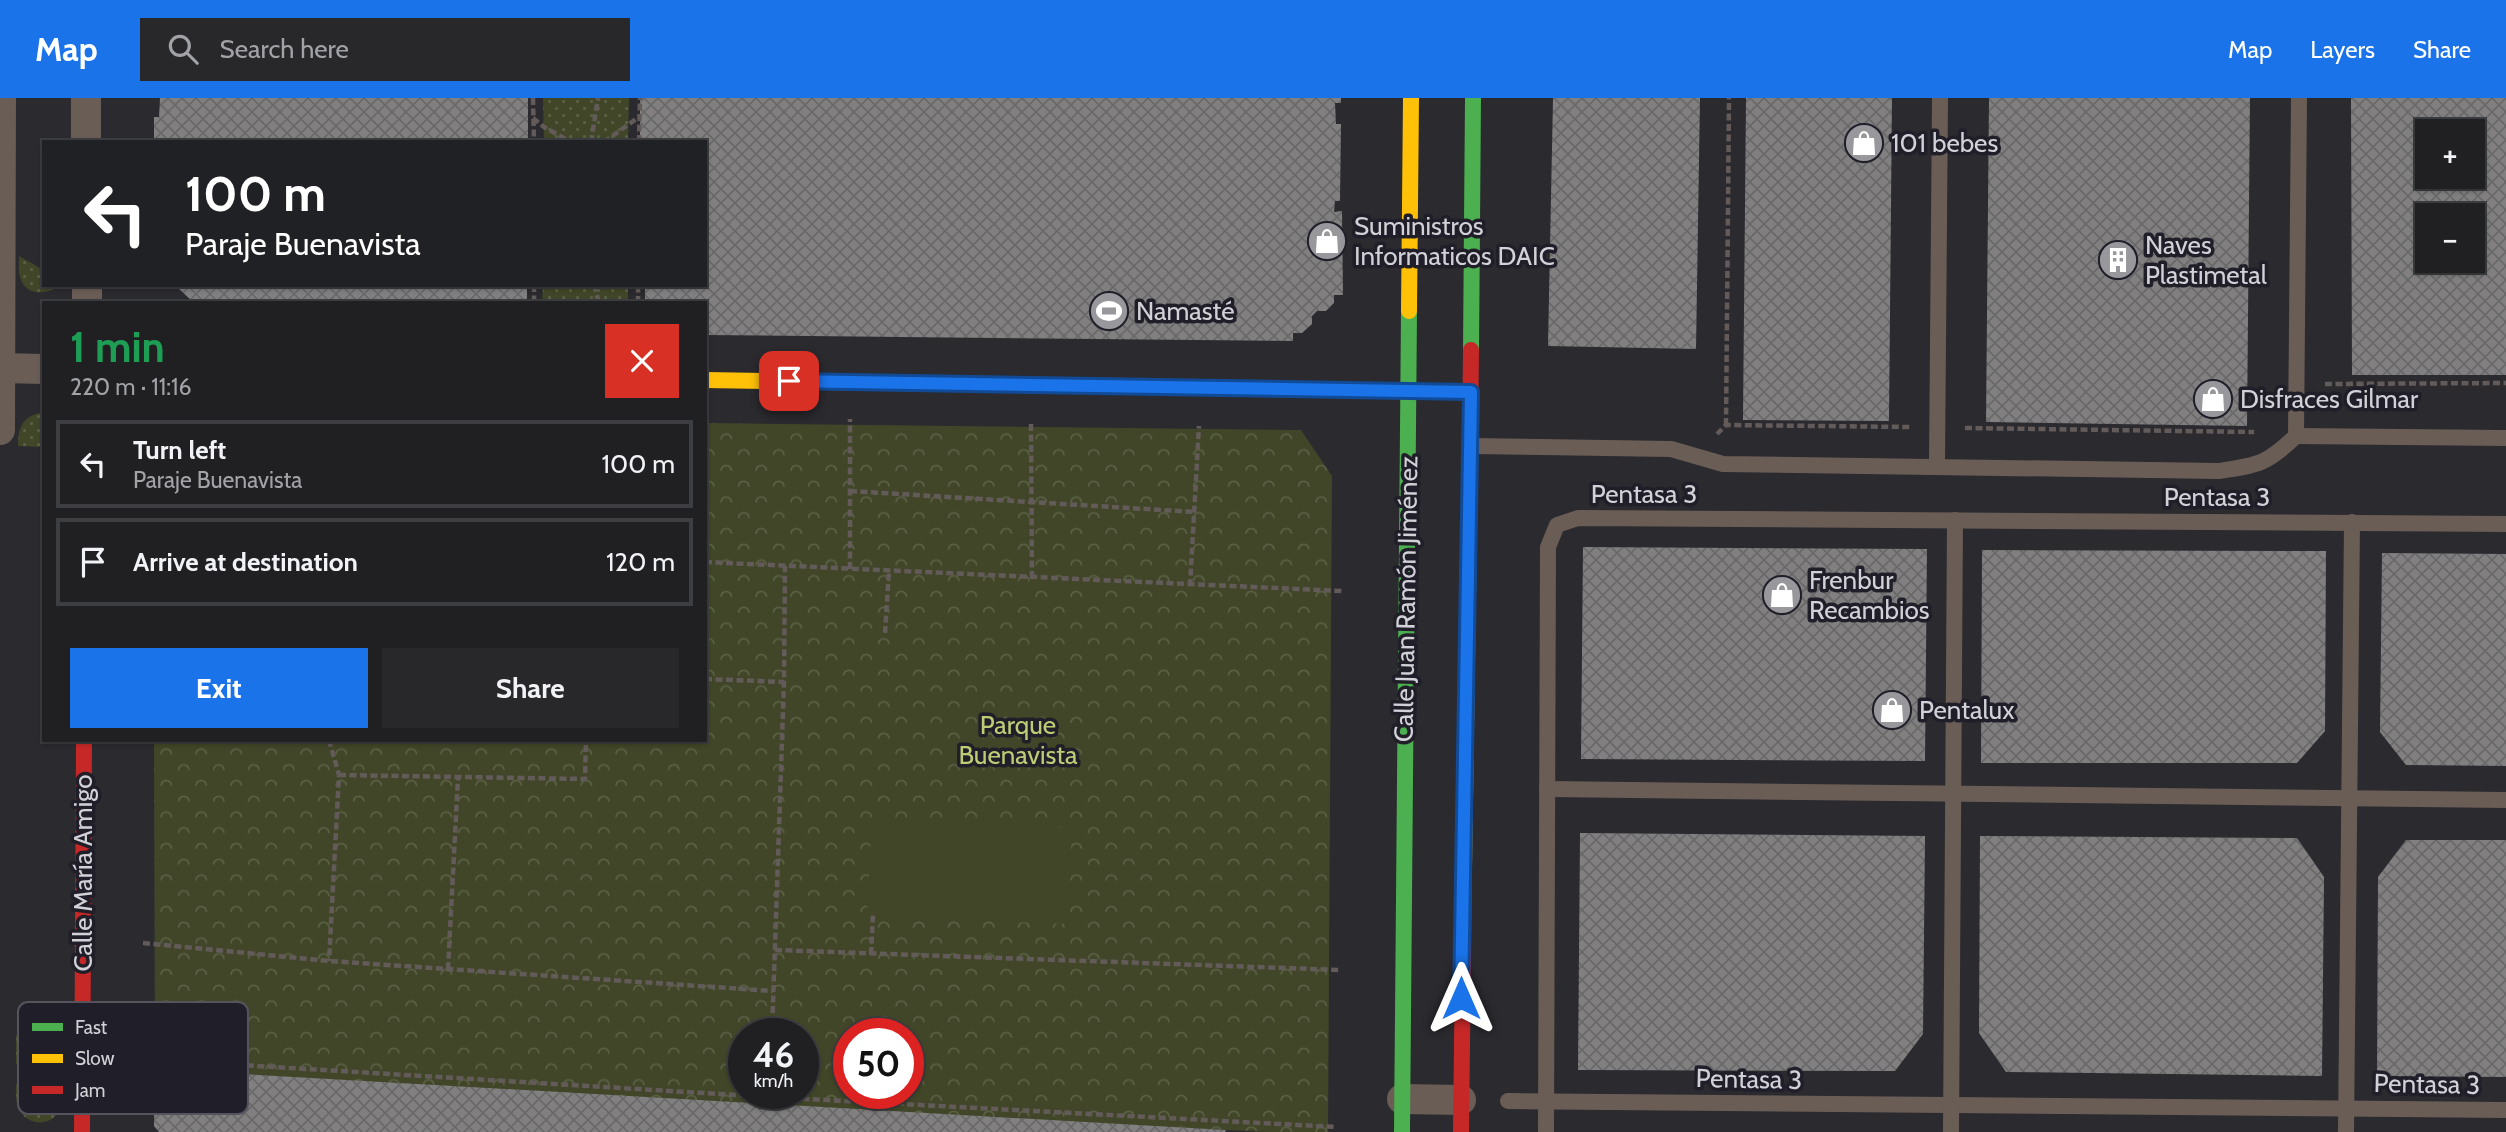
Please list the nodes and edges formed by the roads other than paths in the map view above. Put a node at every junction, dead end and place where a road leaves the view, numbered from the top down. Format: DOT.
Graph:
graph roads {
  1 [pos="1,98"];
  2 [pos="86,98"];
  3 [pos="1411,98"];
  4 [pos="1473,98"];
  5 [pos="1940,98"];
  6 [pos="2299,98"];
  7 [pos="86,140"];
  8 [pos="1,368"];
  9 [pos="42,369"];
  10 [pos="707,380"];
  11 [pos="1409,391"];
  12 [pos="1471,392"];
  13 [pos="0,430"];
  14 [pos="2296,436"];
  15 [pos="2506,438"];
  16 [pos="1470,446"];
  17 [pos="1937,465"];
  18 [pos="1955,520"];
  19 [pos="2352,522"];
  20 [pos="2506,524"];
  21 [pos="84,742"];
  22 [pos="1547,789"];
  23 [pos="1953,794"];
  24 [pos="2349,799"];
  25 [pos="2506,800"];
  26 [pos="83,1002"];
  27 [pos="1402,1099"];
  28 [pos="1461,1100"];
  29 [pos="1508,1101"];
  30 [pos="1546,1101"];
  31 [pos="1951,1105"];
  32 [pos="2347,1108"];
  33 [pos="2506,1110"];
  34 [pos="82,1114"];
  35 [pos="82,1132"];
  36 [pos="1402,1132"];
  37 [pos="1461,1132"];
  38 [pos="1546,1132"];
  39 [pos="1951,1132"];
  40 [pos="2346,1132"];
  1 -- 8 [label="street"];
  2 -- 7 [label="street"];
  3 -- 11 [label="main road, Calle Juan Ramón Jiménez"];
  4 -- 12 [label="main road"];
  5 -- 17 [label="lane"];
  6 -- 14 [label="lane"];
  8 -- 9 [label="street"];
  8 -- 13 [label="street"];
  10 -- 11 [label="main road"];
  11 -- 12 [label="main road"];
  11 -- 27 [label="main road, Calle Juan Ramón Jiménez"];
  12 -- 16 [label="main road"];
  14 -- 15 [label="lane"];
  14 -- 17 [label="lane"];
  16 -- 17 [label="lane"];
  16 -- 28 [label="main road"];
  18 -- 19 [label="lane, Pentasa 3"];
  18 -- 22 [label="lane, Pentasa 3"];
  18 -- 23 [label="lane"];
  19 -- 20 [label="lane, Pentasa 3"];
  19 -- 24 [label="lane, Pentasa 3"];
  21 -- 26 [label="main road, Calle María Amigo"];
  22 -- 23 [label="lane"];
  22 -- 30 [label="lane, Pentasa 3"];
  23 -- 24 [label="lane"];
  23 -- 31 [label="lane"];
  24 -- 25 [label="lane"];
  24 -- 32 [label="lane, Pentasa 3"];
  27 -- 28 [label="street"];
  27 -- 36 [label="main road, Calle Juan Ramón Jiménez"];
  28 -- 37 [label="main road"];
  29 -- 30 [label="lane, Pentasa 3"];
  30 -- 31 [label="lane, Pentasa 3"];
  30 -- 38 [label="lane, Pentasa 3"];
  31 -- 32 [label="lane, Pentasa 3"];
  31 -- 39 [label="lane"];
  32 -- 33 [label="lane, Pentasa 3"];
  32 -- 40 [label="lane, Pentasa 3"];
  34 -- 35 [label="main road, Calle María Amigo"];
}
